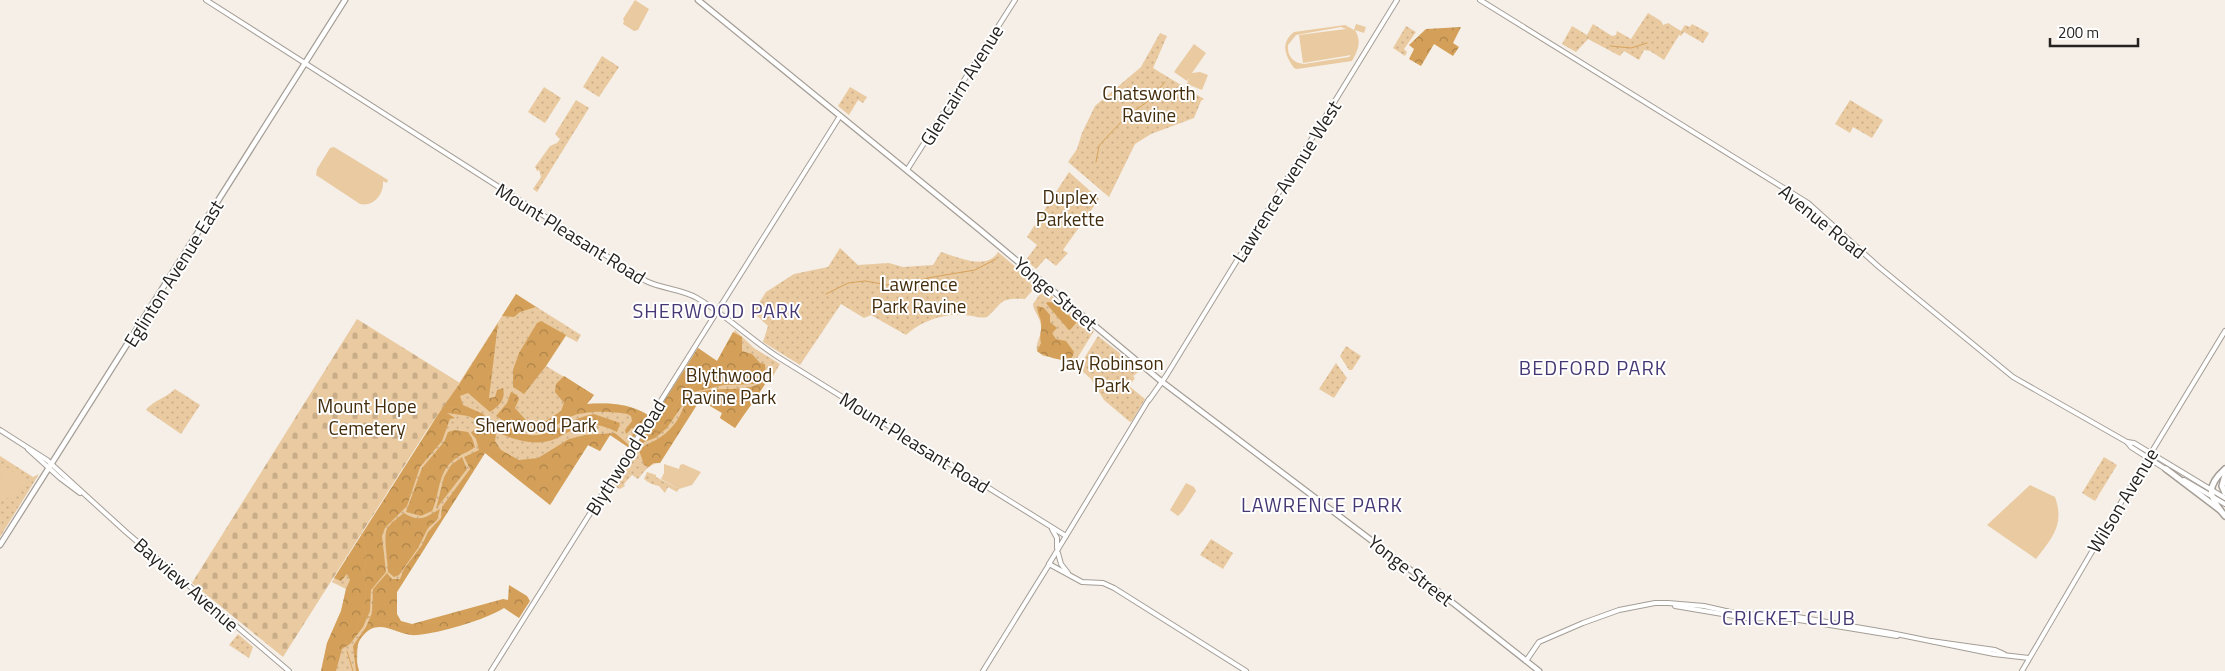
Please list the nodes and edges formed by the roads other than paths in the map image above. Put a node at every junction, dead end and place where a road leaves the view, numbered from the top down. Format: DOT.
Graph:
graph roads {
  1 [pos="206,0"];
  2 [pos="345,0"];
  3 [pos="698,0"];
  4 [pos="1015,0"];
  5 [pos="1397,0"];
  6 [pos="1480,0"];
  7 [pos="305,63"];
  8 [pos="840,116"];
  9 [pos="907,170"];
  10 [pos="717,311"];
  11 [pos="2225,331"];
  12 [pos="1161,381"];
  13 [pos="0,430"];
  14 [pos="2127,442"];
  15 [pos="2150,453"];
  16 [pos="2147,458"];
  17 [pos="50,466"];
  18 [pos="2166,469"];
  19 [pos="2225,469"];
  20 [pos="2225,475"];
  21 [pos="2211,493"];
  22 [pos="2225,493"];
  23 [pos="2225,498"];
  24 [pos="2225,504"];
  25 [pos="2220,510"];
  26 [pos="2225,516"];
  27 [pos="1049,526"];
  28 [pos="1066,536"];
  29 [pos="0,546"];
  30 [pos="1058,550"];
  31 [pos="1049,564"];
  32 [pos="1069,575"];
  33 [pos="2029,658"];
  34 [pos="1526,661"];
  35 [pos="289,671"];
  36 [pos="490,671"];
  37 [pos="983,671"];
  38 [pos="1246,671"];
  39 [pos="1539,671"];
  40 [pos="2022,671"];
  1 -- 7 [label="main road, Mount Pleasant Road"];
  2 -- 7 [label="main road, Eglinton Avenue East"];
  3 -- 8 [label="main road, Yonge Street"];
  4 -- 9 [label="main road, Glencairn Avenue"];
  5 -- 12 [label="main road, Lawrence Avenue West"];
  6 -- 14 [label="main road, Avenue Road"];
  7 -- 10 [label="main road, Mount Pleasant Road"];
  7 -- 17 [label="main road, Eglinton Avenue East"];
  8 -- 9 [label="main road, Yonge Street"];
  8 -- 10 [label="main road, Blythwood Road"];
  9 -- 12 [label="main road, Yonge Street"];
  10 -- 27 [label="main road, Mount Pleasant Road"];
  10 -- 36 [label="main road, Blythwood Road"];
  11 -- 15 [label="main road, Wilson Avenue"];
  12 -- 28 [label="main road, Lawrence Avenue West"];
  12 -- 34 [label="main road, Yonge Street"];
  13 -- 17 [label="main road, Bayview Avenue"];
  14 -- 15 [label="main road, Avenue Road"];
  14 -- 16 [label="main road, Avenue Road"];
  15 -- 16 [label="main road, Wilson Avenue"];
  15 -- 21 [label="main road, Avenue Road"];
  16 -- 18 [label="main road, Avenue Road"];
  16 -- 33 [label="main road, Wilson Avenue"];
  17 -- 29 [label="main road, Eglinton Avenue East"];
  17 -- 35 [label="main road, Bayview Avenue"];
  18 -- 21 [label="main road, Avenue Road"];
  18 -- 25 [label="highway"];
  19 -- 21 [label="highway"];
  20 -- 22 [label="highway"];
  21 -- 23 [label="main road, Avenue Road"];
  21 -- 24 [label="main road, Avenue Road"];
  21 -- 25 [label="highway"];
  25 -- 26 [label="highway"];
  27 -- 28 [label="main road, Mount Pleasant Road"];
  27 -- 30 [label="main road"];
  28 -- 30 [label="main road, Lawrence Avenue West"];
  30 -- 31 [label="main road, Lawrence Avenue West"];
  30 -- 32 [label="main road"];
  31 -- 32 [label="main road"];
  31 -- 37 [label="main road, Lawrence Avenue West"];
  32 -- 38 [label="main road"];
  33 -- 34 [label="main road"];
  33 -- 40 [label="main road, Wilson Avenue"];
  34 -- 39 [label="main road, Yonge Street"];
}
